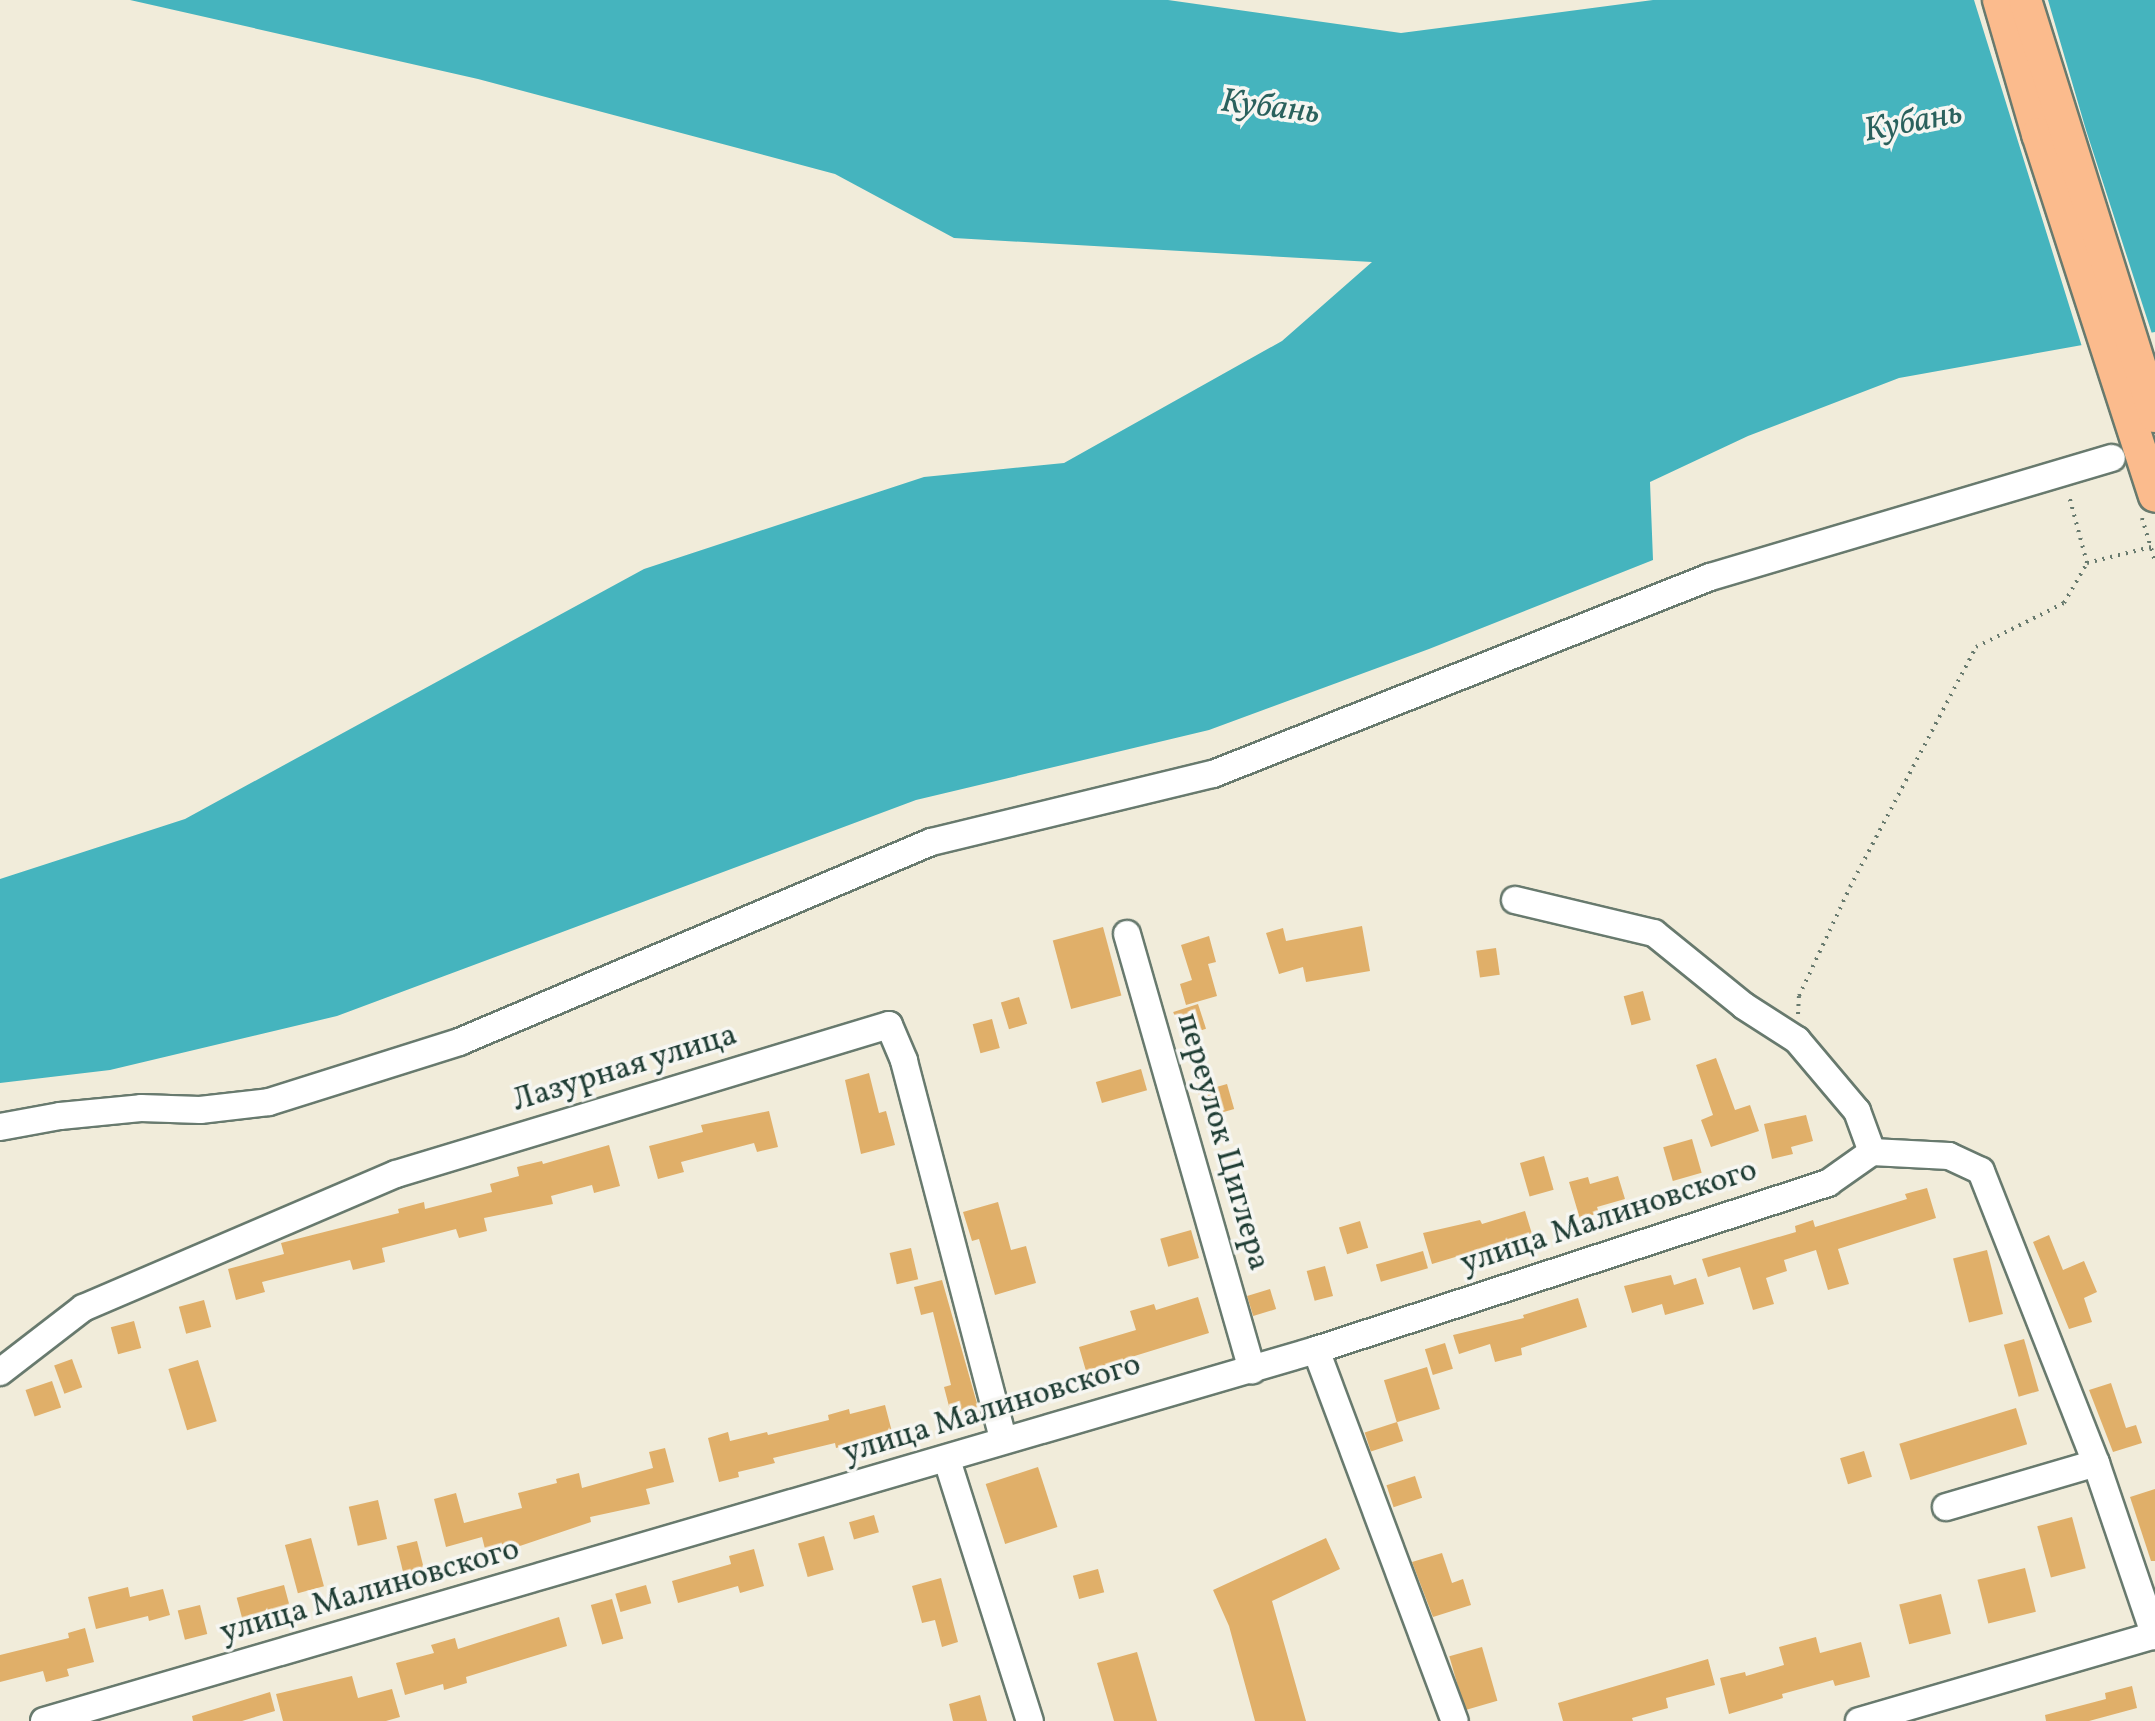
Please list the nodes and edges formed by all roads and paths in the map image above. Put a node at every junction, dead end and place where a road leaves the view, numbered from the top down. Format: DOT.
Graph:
graph roads {
  1 [pos="1999,0"];
  2 [pos="2025,0"];
  3 [pos="2155,416"];
  4 [pos="2112,458"];
  5 [pos="2063,472"];
  6 [pos="2155,496"];
  7 [pos="2155,561"];
  8 [pos="2087,563"];
  9 [pos="1515,900"];
  10 [pos="1127,934"];
  11 [pos="1797,1040"];
  12 [pos="0,1127"];
  13 [pos="1872,1152"];
  14 [pos="1316,1350"];
  15 [pos="1252,1370"];
  16 [pos="0,1372"];
  17 [pos="1003,1439"];
  18 [pos="947,1460"];
  19 [pos="2096,1463"];
  20 [pos="1946,1507"];
  21 [pos="2155,1635"];
  22 [pos="49,1720"];
  23 [pos="1030,1721"];
  24 [pos="1455,1721"];
  25 [pos="1859,1721"];
  1 -- 6 [label="main road"];
  2 -- 3 [label="main road"];
  4 -- 5 [label="street"];
  5 -- 8 [label="path"];
  5 -- 12 [label="street"];
  7 -- 8 [label="path"];
  8 -- 11 [label="path"];
  9 -- 11 [label="street"];
  10 -- 15 [label="street, переулок Циглера"];
  11 -- 13 [label="street"];
  13 -- 14 [label="street, улица Малиновского"];
  13 -- 19 [label="street"];
  14 -- 15 [label="street, улица Малиновского"];
  14 -- 24 [label="street"];
  15 -- 17 [label="street, улица Малиновского"];
  16 -- 17 [label="street, Лазурная улица"];
  17 -- 18 [label="street, улица Малиновского"];
  18 -- 22 [label="street, улица Малиновского"];
  18 -- 23 [label="street"];
  19 -- 20 [label="street"];
  19 -- 21 [label="street"];
  21 -- 25 [label="street"];
}
